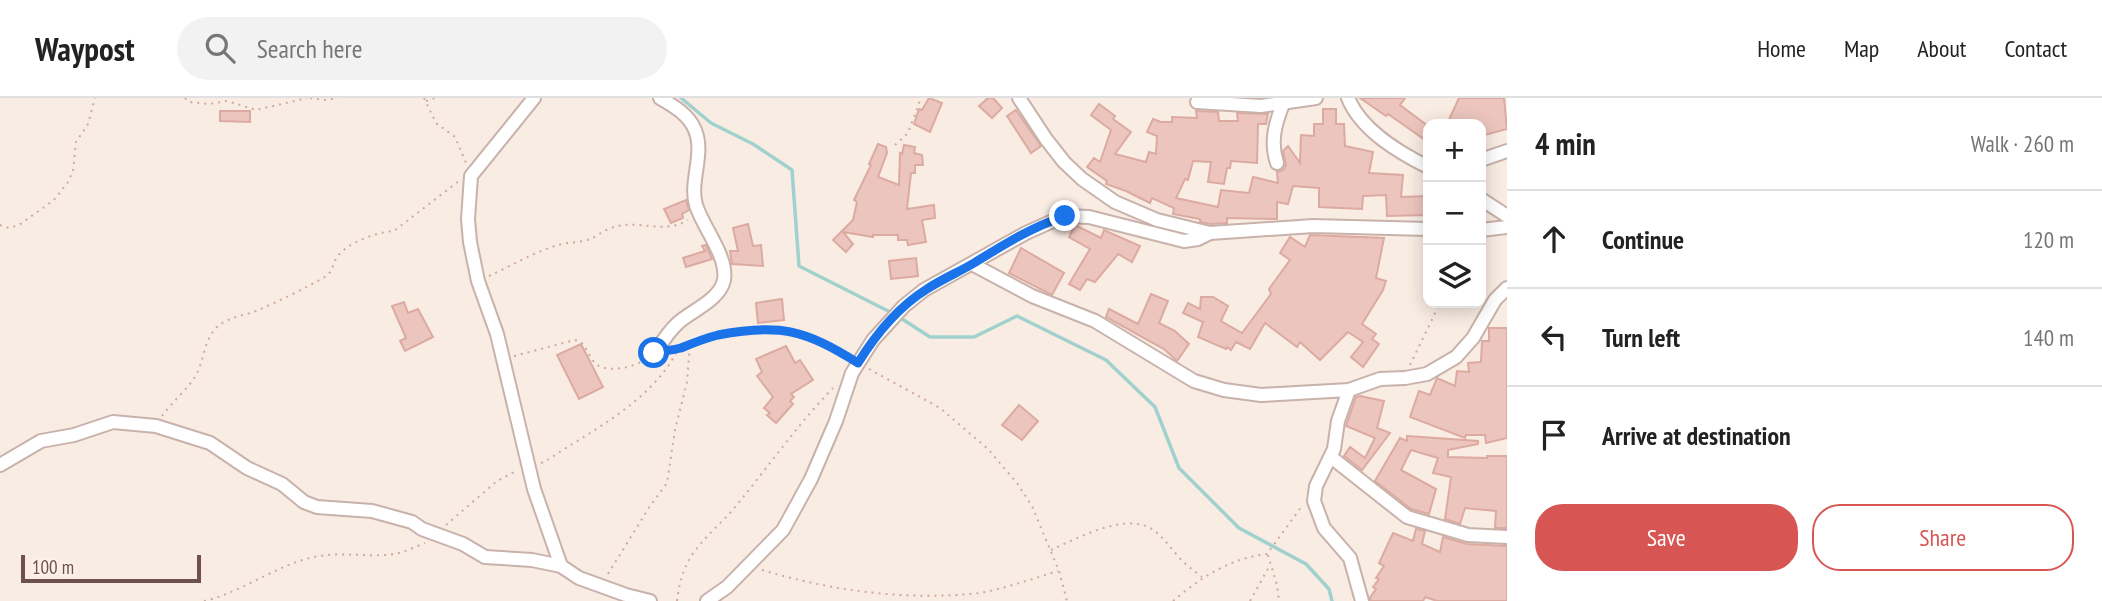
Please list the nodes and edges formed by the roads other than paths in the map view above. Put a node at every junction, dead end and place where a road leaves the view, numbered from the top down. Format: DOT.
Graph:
graph roads {
  1 [pos="534,98"];
  2 [pos="660,98"];
  3 [pos="1019,98"];
  4 [pos="1317,98"];
  5 [pos="1348,98"];
  6 [pos="1197,102"];
  7 [pos="1283,104"];
  8 [pos="1507,151"];
  9 [pos="1486,158"];
  10 [pos="1277,163"];
  11 [pos="1423,164"];
  12 [pos="1486,202"];
  13 [pos="1507,216"];
  14 [pos="1507,227"];
  15 [pos="1423,229"];
  16 [pos="1486,229"];
  17 [pos="1210,233"];
  18 [pos="972,264"];
  19 [pos="1507,288"];
  20 [pos="654,353"];
  21 [pos="1349,390"];
  22 [pos="1331,457"];
  23 [pos="0,465"];
  24 [pos="1507,537"];
  25 [pos="561,566"];
  26 [pos="650,601"];
  27 [pos="707,601"];
  28 [pos="1362,601"];
  1 -- 25 [label="street"];
  2 -- 20 [label="street"];
  3 -- 17 [label="street"];
  4 -- 7 [label="street"];
  5 -- 11 [label="street"];
  6 -- 7 [label="street"];
  7 -- 10 [label="street"];
  8 -- 9 [label="street"];
  12 -- 13 [label="street"];
  14 -- 16 [label="street"];
  15 -- 17 [label="street"];
  17 -- 18 [label="street"];
  18 -- 21 [label="street"];
  18 -- 27 [label="street"];
  19 -- 21 [label="street"];
  21 -- 22 [label="street"];
  22 -- 24 [label="street"];
  22 -- 28 [label="street"];
  23 -- 25 [label="street"];
  25 -- 26 [label="street"];
}
